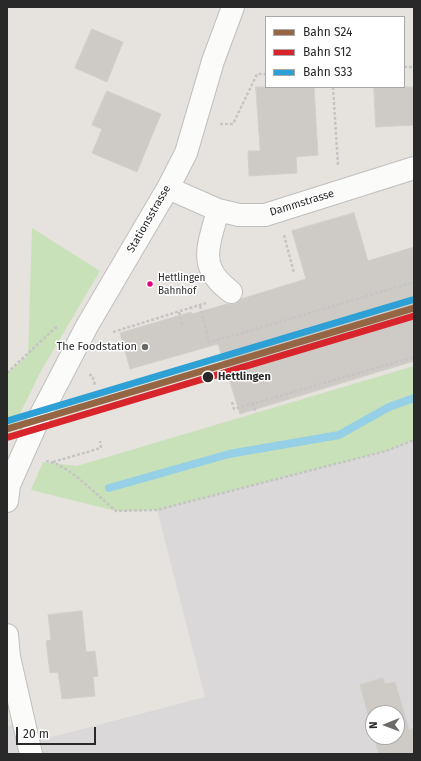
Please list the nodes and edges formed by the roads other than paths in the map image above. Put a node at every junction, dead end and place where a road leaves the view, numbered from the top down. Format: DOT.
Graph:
graph roads {
  1 [pos="233,7"];
  2 [pos="414,168"];
  3 [pos="168,188"];
  4 [pos="218,210"];
  5 [pos="231,292"];
  6 [pos="8,490"];
  7 [pos="7,635"];
  8 [pos="31,754"];
  1 -- 3 [label="street, Stationsstrasse"];
  2 -- 4 [label="street, Dammstrasse"];
  3 -- 4 [label="street, Dammstrasse"];
  3 -- 6 [label="street, Stationsstrasse"];
  4 -- 5 [label="street"];
  7 -- 8 [label="street"];
}
